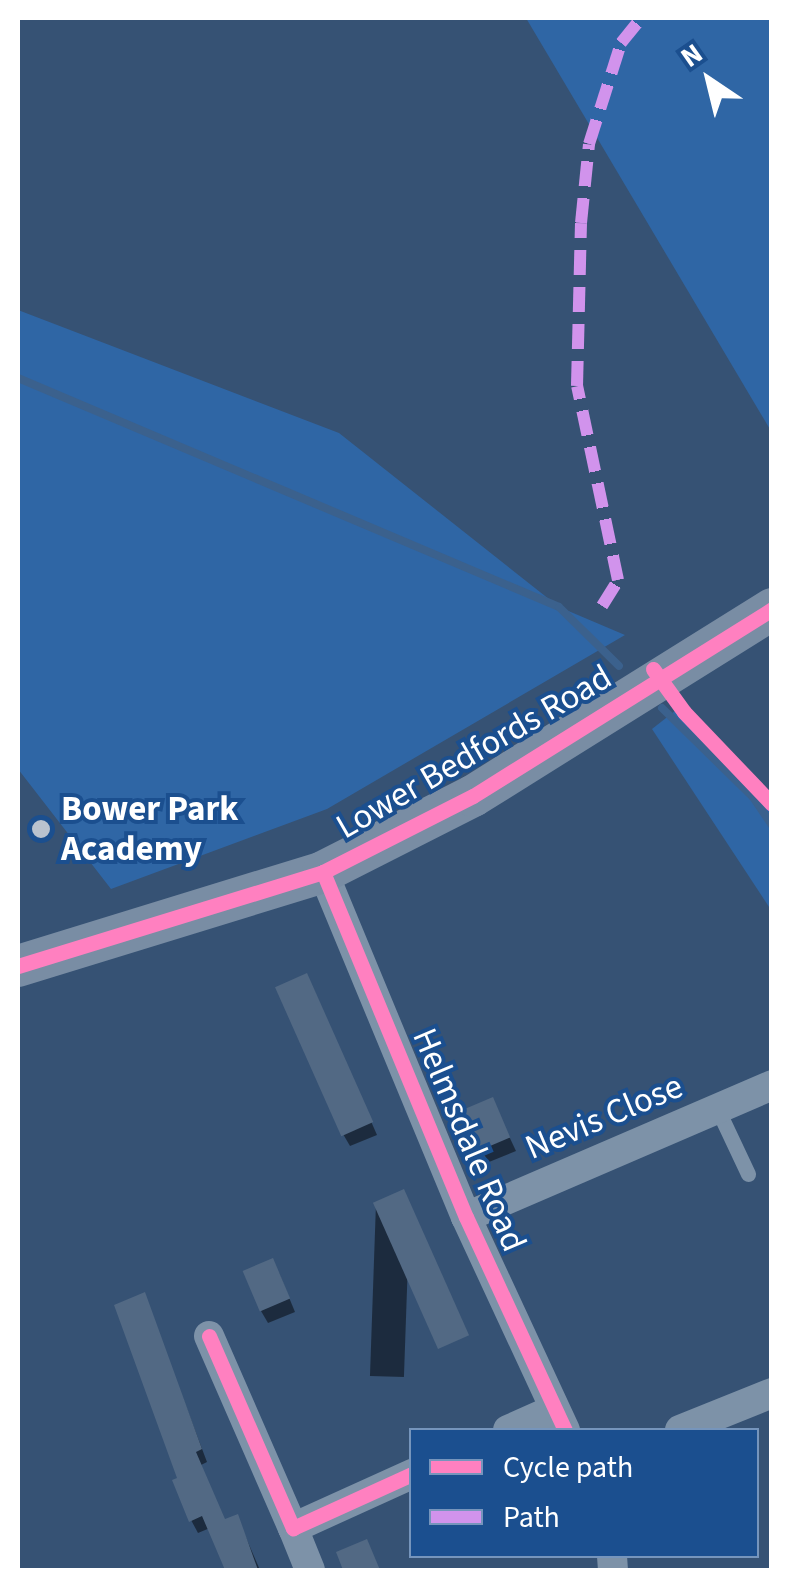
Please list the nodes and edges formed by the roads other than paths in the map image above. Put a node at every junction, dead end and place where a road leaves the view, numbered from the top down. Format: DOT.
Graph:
graph roads {
  1 [pos="772,609"];
  2 [pos="322,872"];
  3 [pos="18,966"];
  4 [pos="772,1085"];
  5 [pos="717,1108"];
  6 [pos="748,1174"];
  7 [pos="466,1217"];
  8 [pos="208,1336"];
  9 [pos="772,1393"];
  10 [pos="560,1420"];
  11 [pos="518,1428"];
  12 [pos="685,1428"];
  13 [pos="409,1475"];
  14 [pos="293,1528"];
  15 [pos="310,1570"];
  1 -- 2 [label="street, Lower Bedfords Road"];
  2 -- 3 [label="street, Lower Bedfords Road"];
  2 -- 7 [label="street, Helmsdale Road"];
  4 -- 5 [label="street, Nevis Close"];
  5 -- 6 [label="lane"];
  5 -- 7 [label="street, Nevis Close"];
  7 -- 10 [label="street, Helmsdale Road"];
  8 -- 14 [label="street"];
  9 -- 12 [label="street"];
  10 -- 11 [label="street"];
  13 -- 14 [label="street"];
  14 -- 15 [label="street"];
}
